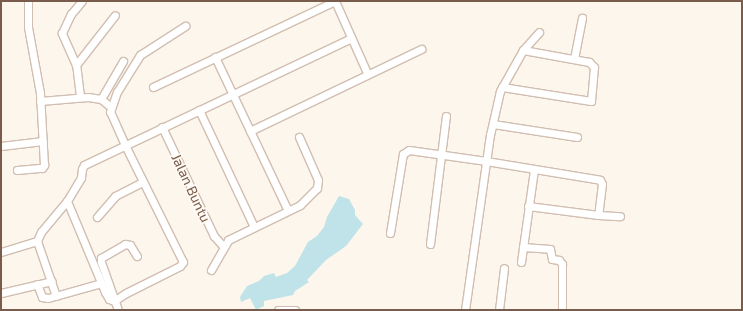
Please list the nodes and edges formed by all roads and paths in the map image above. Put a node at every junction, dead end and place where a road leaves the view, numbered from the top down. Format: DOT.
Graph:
graph roads {
  1 [pos="28,1"];
  2 [pos="82,1"];
  3 [pos="115,15"];
  4 [pos="582,18"];
  5 [pos="185,26"];
  6 [pos="539,32"];
  7 [pos="351,38"];
  8 [pos="421,49"];
  9 [pos="523,50"];
  10 [pos="216,57"];
  11 [pos="574,59"];
  12 [pos="123,61"];
  13 [pos="76,65"];
  14 [pos="367,73"];
  15 [pos="153,87"];
  16 [pos="502,87"];
  17 [pos="233,94"];
  18 [pos="80,96"];
  19 [pos="101,98"];
  20 [pos="40,101"];
  21 [pos="111,107"];
  22 [pos="199,110"];
  23 [pos="446,116"];
  24 [pos="493,124"];
  25 [pos="162,127"];
  26 [pos="250,130"];
  27 [pos="299,137"];
  28 [pos="577,137"];
  29 [pos="43,141"];
  30 [pos="125,145"];
  31 [pos="1,146"];
  32 [pos="442,155"];
  33 [pos="486,161"];
  34 [pos="17,170"];
  35 [pos="534,170"];
  36 [pos="143,182"];
  37 [pos="68,200"];
  38 [pos="528,206"];
  39 [pos="288,211"];
  40 [pos="598,215"];
  41 [pos="620,216"];
  42 [pos="97,217"];
  43 [pos="254,227"];
  44 [pos="390,233"];
  45 [pos="37,241"];
  46 [pos="430,244"];
  47 [pos="224,247"];
  48 [pos="523,247"];
  49 [pos="1,252"];
  50 [pos="137,256"];
  51 [pos="521,262"];
  52 [pos="504,268"];
  53 [pos="211,270"];
  54 [pos="52,280"];
  55 [pos="101,283"];
  56 [pos="38,284"];
  57 [pos="1,293"];
  58 [pos="56,296"];
  59 [pos="114,301"];
  60 [pos="118,310"];
  61 [pos="278,310"];
  62 [pos="295,310"];
  63 [pos="465,310"];
  64 [pos="498,310"];
  65 [pos="562,310"];
  1 -- 20 [label="street"];
  2 -- 13 [label="street"];
  3 -- 13 [label="street"];
  4 -- 11 [label="street"];
  5 -- 21 [label="street"];
  6 -- 9 [label="street"];
  7 -- 10 [label="street"];
  7 -- 14 [label="street"];
  7 -- 17 [label="street"];
  8 -- 14 [label="street"];
  9 -- 11 [label="street"];
  9 -- 16 [label="street"];
  10 -- 15 [label="street"];
  10 -- 17 [label="street"];
  11 -- 16 [label="street"];
  12 -- 19 [label="street"];
  13 -- 18 [label="street"];
  14 -- 26 [label="street"];
  16 -- 24 [label="street"];
  17 -- 22 [label="street"];
  17 -- 26 [label="street"];
  18 -- 19 [label="street"];
  18 -- 20 [label="street"];
  19 -- 21 [label="street"];
  20 -- 29 [label="street"];
  21 -- 30 [label="street"];
  22 -- 25 [label="street"];
  22 -- 43 [label="street"];
  23 -- 32 [label="street"];
  24 -- 28 [label="street"];
  24 -- 33 [label="street"];
  25 -- 30 [label="street"];
  25 -- 47 [label="street, Jalan Buntu"];
  26 -- 39 [label="street"];
  27 -- 39 [label="street"];
  29 -- 31 [label="street"];
  29 -- 34 [label="street"];
  30 -- 36 [label="street"];
  30 -- 37 [label="street"];
  32 -- 33 [label="street"];
  32 -- 44 [label="street"];
  32 -- 46 [label="street"];
  33 -- 35 [label="street"];
  33 -- 63 [label="street"];
  35 -- 38 [label="street"];
  35 -- 40 [label="street"];
  36 -- 42 [label="street"];
  36 -- 59 [label="street"];
  37 -- 45 [label="street"];
  37 -- 55 [label="street"];
  38 -- 40 [label="street"];
  38 -- 48 [label="street"];
  39 -- 43 [label="street"];
  40 -- 41 [label="street"];
  43 -- 47 [label="street"];
  45 -- 49 [label="street"];
  45 -- 54 [label="street"];
  47 -- 53 [label="street"];
  48 -- 51 [label="street"];
  48 -- 65 [label="street"];
  50 -- 59 [label="street"];
  52 -- 64 [label="street"];
  54 -- 56 [label="street"];
  54 -- 58 [label="street"];
  55 -- 58 [label="street"];
  55 -- 59 [label="street"];
  56 -- 57 [label="street"];
  56 -- 58 [label="street"];
  59 -- 60 [label="street"];
  61 -- 62 [label="street"];
}
